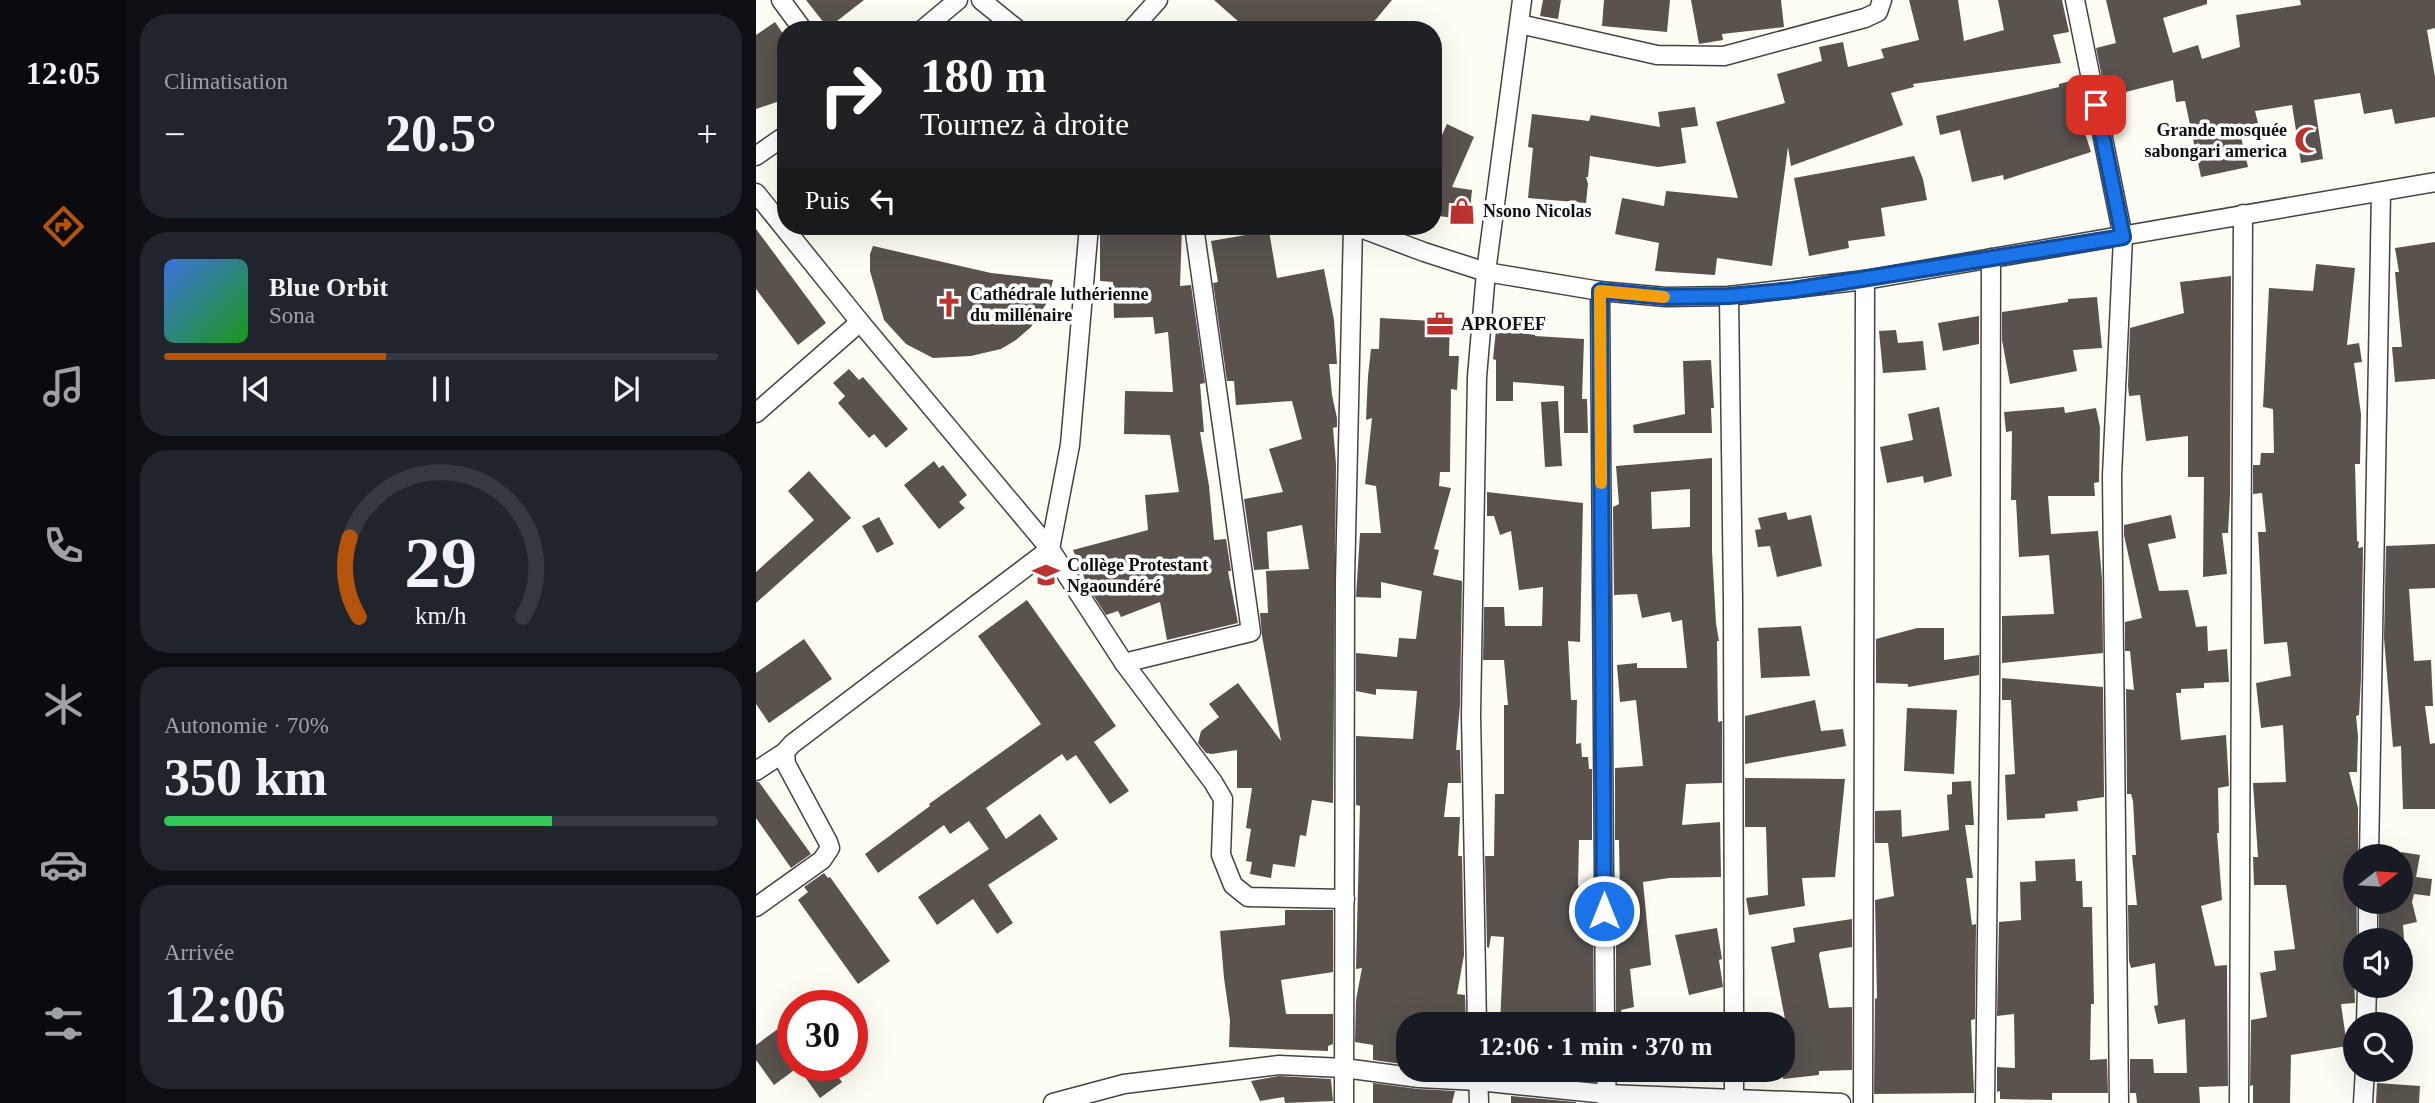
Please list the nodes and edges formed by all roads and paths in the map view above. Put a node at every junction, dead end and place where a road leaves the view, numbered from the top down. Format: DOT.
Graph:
graph roads {
  1 [pos="781,0"];
  2 [pos="958,0"];
  3 [pos="981,0"];
  4 [pos="1158,0"];
  5 [pos="1522,0"];
  6 [pos="1882,0"];
  7 [pos="2075,0"];
  8 [pos="796,21"];
  9 [pos="933,21"];
  10 [pos="1007,21"];
  11 [pos="1139,21"];
  12 [pos="1520,24"];
  13 [pos="777,141"];
  14 [pos="756,156"];
  15 [pos="2435,182"];
  16 [pos="2381,192"];
  17 [pos="756,193"];
  18 [pos="2243,214"];
  19 [pos="777,219"];
  20 [pos="790,235"];
  21 [pos="1088,235"];
  22 [pos="1195,235"];
  23 [pos="1354,235"];
  24 [pos="1378,235"];
  25 [pos="2123,237"];
  26 [pos="1991,258"];
  27 [pos="1486,272"];
  28 [pos="1866,280"];
  29 [pos="1600,291"];
  30 [pos="1729,296"];
  31 [pos="860,322"];
  32 [pos="756,413"];
  33 [pos="1050,549"];
  34 [pos="1124,663"];
  35 [pos="785,752"];
  36 [pos="756,771"];
  37 [pos="2369,844"];
  38 [pos="1345,899"];
  39 [pos="756,907"];
  40 [pos="1477,1012"];
  41 [pos="1605,1012"];
  42 [pos="1734,1012"];
  43 [pos="1344,1068"];
  44 [pos="1396,1075"];
  45 [pos="1478,1082"];
  46 [pos="1516,1082"];
  47 [pos="1734,1082"];
  48 [pos="2364,1082"];
  49 [pos="1607,1099"];
  50 [pos="1734,1101"];
  51 [pos="1053,1103"];
  52 [pos="1345,1103"];
  53 [pos="1479,1103"];
  54 [pos="1841,1103"];
  55 [pos="1863,1103"];
  56 [pos="1985,1103"];
  57 [pos="2119,1103"];
  58 [pos="2239,1103"];
  59 [pos="2363,1103"];
  1 -- 8 [label="street"];
  2 -- 9 [label="street"];
  3 -- 10 [label="street"];
  4 -- 11 [label="street"];
  5 -- 12 [label="street"];
  6 -- 12 [label="street"];
  7 -- 25 [label="street"];
  12 -- 27 [label="street"];
  13 -- 14 [label="street"];
  15 -- 16 [label="street"];
  16 -- 18 [label="street"];
  16 -- 37 [label="street"];
  17 -- 19 [label="street"];
  18 -- 25 [label="street"];
  18 -- 58 [label="street"];
  20 -- 31 [label="street"];
  21 -- 33 [label="street"];
  22 -- 34 [label="street"];
  23 -- 38 [label="street"];
  24 -- 27 [label="street"];
  25 -- 26 [label="street"];
  25 -- 57 [label="street"];
  26 -- 28 [label="street"];
  26 -- 56 [label="street"];
  27 -- 29 [label="street"];
  27 -- 40 [label="street"];
  28 -- 30 [label="street"];
  28 -- 55 [label="street"];
  29 -- 30 [label="street"];
  29 -- 41 [label="street"];
  30 -- 42 [label="street"];
  31 -- 32 [label="street"];
  31 -- 33 [label="street"];
  33 -- 34 [label="street"];
  33 -- 35 [label="street"];
  34 -- 38 [label="street"];
  35 -- 36 [label="street"];
  35 -- 39 [label="street"];
  38 -- 43 [label="street"];
  43 -- 44 [label="street"];
  43 -- 51 [label="street"];
  43 -- 52 [label="street"];
  45 -- 53 [label="street"];
  46 -- 49 [label="street"];
  47 -- 50 [label="street"];
  48 -- 59 [label="street"];
  49 -- 50 [label="street"];
  50 -- 54 [label="street"];
}
